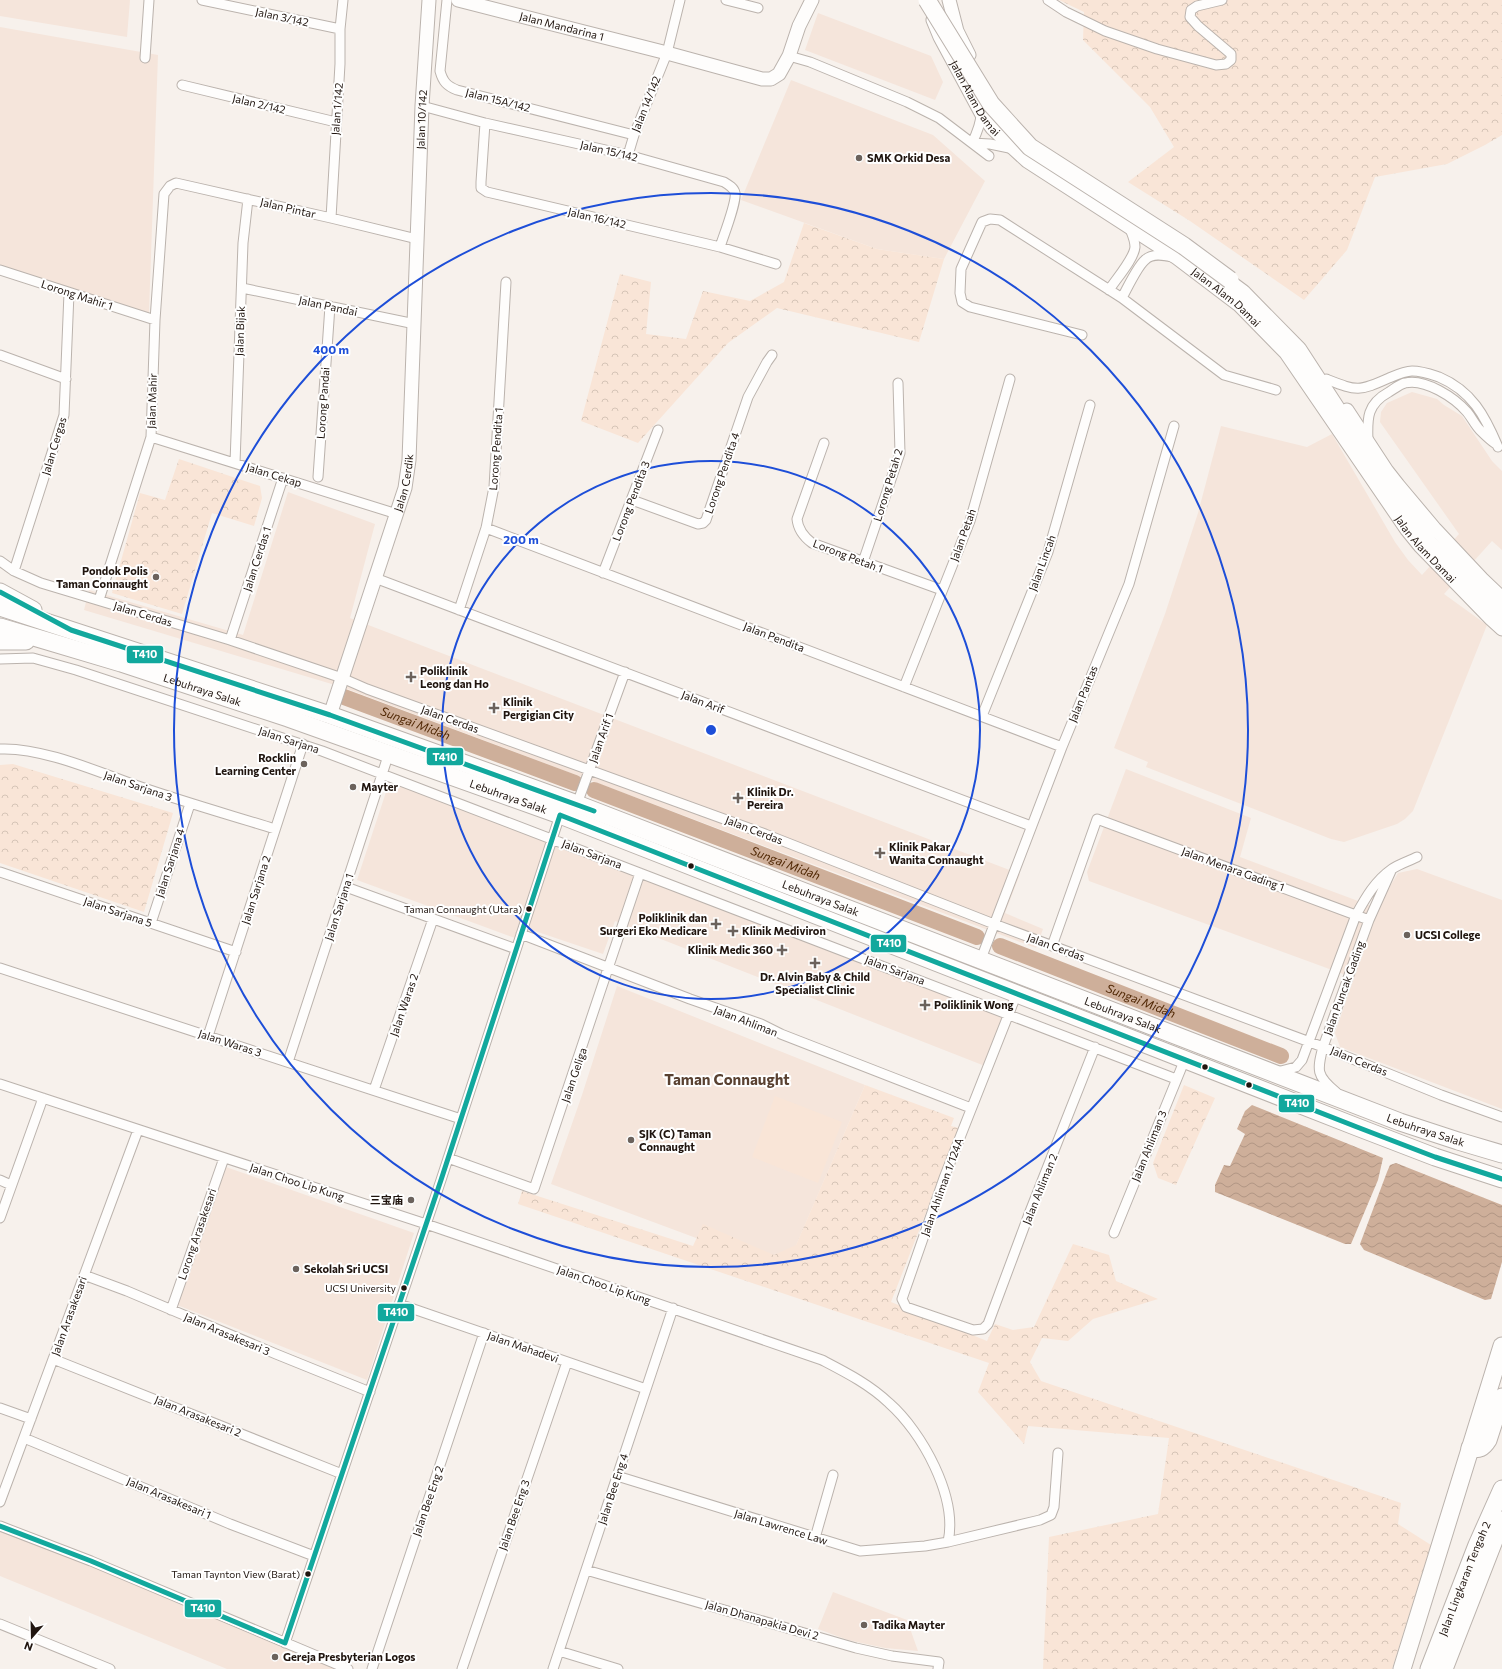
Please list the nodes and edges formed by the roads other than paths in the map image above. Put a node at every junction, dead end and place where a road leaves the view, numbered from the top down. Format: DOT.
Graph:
graph roads {
  1 [pos="149,0"];
  2 [pos="202,0"];
  3 [pos="343,0"];
  4 [pos="429,0"];
  5 [pos="447,0"];
  6 [pos="458,0"];
  7 [pos="680,0"];
  8 [pos="726,0"];
  9 [pos="812,0"];
  10 [pos="919,0"];
  11 [pos="926,0"];
  12 [pos="949,0"];
  13 [pos="1048,0"];
  14 [pos="1222,0"];
  15 [pos="758,8"];
  16 [pos="340,30"];
  17 [pos="667,53"];
  18 [pos="789,56"];
  19 [pos="146,58"];
  20 [pos="182,85"];
  21 [pos="422,106"];
  22 [pos="981,112"];
  23 [pos="336,122"];
  24 [pos="485,123"];
  25 [pos="634,135"];
  26 [pos="972,143"];
  27 [pos="1014,149"];
  28 [pos="628,155"];
  29 [pos="989,156"];
  30 [pos="164,194"];
  31 [pos="248,199"];
  32 [pos="331,218"];
  33 [pos="1130,229"];
  34 [pos="417,239"];
  35 [pos="720,247"];
  36 [pos="1177,258"];
  37 [pos="776,264"];
  38 [pos="0,270"];
  39 [pos="506,282"];
  40 [pos="242,288"];
  41 [pos="1109,290"];
  42 [pos="69,293"];
  43 [pos="1122,298"];
  44 [pos="330,306"];
  45 [pos="155,320"];
  46 [pos="415,324"];
  47 [pos="1082,335"];
  48 [pos="0,355"];
  49 [pos="772,355"];
  50 [pos="66,379"];
  51 [pos="1010,379"];
  52 [pos="1326,379"];
  53 [pos="1443,379"];
  54 [pos="898,383"];
  55 [pos="1276,390"];
  56 [pos="1437,390"];
  57 [pos="1460,390"];
  58 [pos="1452,399"];
  59 [pos="1090,405"];
  60 [pos="1174,426"];
  61 [pos="658,430"];
  62 [pos="150,437"];
  63 [pos="1368,442"];
  64 [pos="824,443"];
  65 [pos="1500,449"];
  66 [pos="235,463"];
  67 [pos="318,477"];
  68 [pos="283,478"];
  69 [pos="632,500"];
  70 [pos="397,514"];
  71 [pos="486,528"];
  72 [pos="0,562"];
  73 [pos="863,562"];
  74 [pos="14,571"];
  75 [pos="603,572"];
  76 [pos="375,578"];
  77 [pos="942,590"];
  78 [pos="0,592"];
  79 [pos="1502,598"];
  80 [pos="99,600"];
  81 [pos="0,607"];
  82 [pos="1502,609"];
  83 [pos="459,610"];
  84 [pos="1502,613"];
  85 [pos="0,627"];
  86 [pos="1502,628"];
  87 [pos="71,630"];
  88 [pos="230,640"];
  89 [pos="0,641"];
  90 [pos="48,642"];
  91 [pos="0,659"];
  92 [pos="625,672"];
  93 [pos="342,678"];
  94 [pos="904,686"];
  95 [pos="330,715"];
  96 [pos="982,716"];
  97 [pos="303,744"];
  98 [pos="1062,747"];
  99 [pos="0,749"];
  100 [pos="389,753"];
  101 [pos="590,769"];
  102 [pos="382,774"];
  103 [pos="190,804"];
  104 [pos="577,804"];
  105 [pos="560,815"];
  106 [pos="1031,826"];
  107 [pos="275,829"];
  108 [pos="552,839"];
  109 [pos="1417,857"];
  110 [pos="1393,868"];
  111 [pos="0,872"];
  112 [pos="640,873"];
  113 [pos="346,886"];
  114 [pos="1356,915"];
  115 [pos="434,919"];
  116 [pos="1369,920"];
  117 [pos="151,923"];
  118 [pos="994,924"];
  119 [pos="521,934"];
  120 [pos="1052,946"];
  121 [pos="516,949"];
  122 [pos="236,952"];
  123 [pos="981,959"];
  124 [pos="0,968"];
  125 [pos="609,968"];
  126 [pos="1017,993"];
  127 [pos="1008,1014"];
  128 [pos="208,1036"];
  129 [pos="1310,1042"];
  130 [pos="1095,1047"];
  131 [pos="1323,1047"];
  132 [pos="1184,1059"];
  133 [pos="288,1062"];
  134 [pos="1274,1072"];
  135 [pos="1176,1079"];
  136 [pos="0,1084"];
  137 [pos="374,1090"];
  138 [pos="43,1098"];
  139 [pos="1347,1101"];
  140 [pos="972,1108"];
  141 [pos="1502,1116"];
  142 [pos="461,1119"];
  143 [pos="138,1130"];
  144 [pos="1502,1154"];
  145 [pos="224,1158"];
  146 [pos="448,1158"];
  147 [pos="1502,1179"];
  148 [pos="0,1180"];
  149 [pos="11,1185"];
  150 [pos="0,1217"];
  151 [pos="426,1224"];
  152 [pos="1114,1233"];
  153 [pos="84,1275"];
  154 [pos="399,1304"];
  155 [pos="673,1308"];
  156 [pos="170,1310"];
  157 [pos="983,1329"];
  158 [pos="484,1333"];
  159 [pos="1502,1346"];
  160 [pos="53,1359"];
  161 [pos="567,1362"];
  162 [pos="646,1389"];
  163 [pos="370,1392"];
  164 [pos="1502,1397"];
  165 [pos="0,1408"];
  166 [pos="31,1419"];
  167 [pos="24,1438"];
  168 [pos="1470,1448"];
  169 [pos="1058,1453"];
  170 [pos="342,1474"];
  171 [pos="833,1475"];
  172 [pos="617,1476"];
  173 [pos="1502,1489"];
  174 [pos="0,1502"];
  175 [pos="1502,1520"];
  176 [pos="0,1526"];
  177 [pos="815,1538"];
  178 [pos="948,1542"];
  179 [pos="314,1556"];
  180 [pos="586,1570"];
  181 [pos="0,1624"];
  182 [pos="285,1643"];
  183 [pos="559,1651"];
  184 [pos="938,1666"];
  185 [pos="110,1669"];
  186 [pos="348,1669"];
  187 [pos="372,1669"];
  188 [pos="462,1669"];
  189 [pos="553,1669"];
  190 [pos="618,1669"];
  191 [pos="1402,1669"];
  192 [pos="1429,1669"];
  193 [pos="1444,1669"];
  1 -- 19 [label="street"];
  2 -- 16 [label="street, Jalan 3/142"];
  3 -- 16 [label="street, Jalan 1/142"];
  4 -- 21 [label="main road, Jalan 10/142"];
  5 -- 25 [label="street, Jalan 15A/142"];
  6 -- 17 [label="main road, Jalan Mandarina 1"];
  7 -- 17 [label="street"];
  8 -- 15 [label="street"];
  9 -- 18 [label="main road, Jalan Mandarina 1"];
  10 -- 84 [label="highway, bridge"];
  11 -- 22 [label="main road, Jalan Alam Damai"];
  11 -- 82 [label="highway, bridge"];
  12 -- 52 [label="main road, Jalan Alam Damai"];
  13 -- 14 [label="street"];
  16 -- 23 [label="street, Jalan 1/142"];
  17 -- 18 [label="main road, Jalan Mandarina 1"];
  17 -- 25 [label="street, Jalan 14/142"];
  18 -- 26 [label="street"];
  20 -- 23 [label="street, Jalan 2/142"];
  21 -- 24 [label="street, Jalan 15/142"];
  21 -- 34 [label="main road, Jalan 10/142"];
  22 -- 26 [label="street"];
  22 -- 27 [label="main road, Jalan Alam Damai"];
  23 -- 32 [label="street, Jalan 1/142"];
  24 -- 28 [label="street, Jalan 15/142"];
  24 -- 35 [label="street, Jalan 16/142"];
  25 -- 28 [label="street, Jalan 14/142"];
  26 -- 27 [label="street"];
  26 -- 29 [label="street"];
  27 -- 33 [label="main road, Jalan Alam Damai"];
  28 -- 35 [label="street, Jalan 15/142"];
  30 -- 31 [label="street, Jalan Pintar"];
  30 -- 45 [label="street, Jalan Mahir"];
  31 -- 32 [label="street, Jalan Pintar"];
  31 -- 40 [label="street, Jalan Bijak"];
  32 -- 34 [label="street, Jalan Pintar"];
  33 -- 36 [label="main road, Jalan Alam Damai"];
  33 -- 41 [label="street"];
  34 -- 46 [label="main road, Jalan Cerdik"];
  35 -- 37 [label="street, Jalan 16/142"];
  36 -- 43 [label="street"];
  36 -- 86 [label="main road, Jalan Alam Damai"];
  38 -- 42 [label="street, Lorong Mahir 1"];
  39 -- 71 [label="street, Lorong Pendita 1"];
  40 -- 44 [label="street, Jalan Pandai"];
  40 -- 66 [label="street, Jalan Bijak"];
  41 -- 43 [label="street"];
  41 -- 47 [label="street"];
  42 -- 45 [label="street, Lorong Mahir 1"];
  42 -- 50 [label="street, Jalan Cergas"];
  43 -- 55 [label="street"];
  44 -- 46 [label="street, Jalan Pandai"];
  44 -- 67 [label="street, Lorong Pandai"];
  45 -- 62 [label="street, Jalan Mahir"];
  46 -- 70 [label="main road, Jalan Cerdik"];
  48 -- 50 [label="street"];
  49 -- 69 [label="street, Lorong Pendita 4"];
  50 -- 74 [label="street, Jalan Cergas"];
  51 -- 77 [label="street, Jalan Petah"];
  52 -- 53 [label="street"];
  52 -- 63 [label="main road, Jalan Alam Damai"];
  53 -- 56 [label="street"];
  53 -- 57 [label="street"];
  54 -- 73 [label="street, Lorong Petah 2"];
  56 -- 58 [label="street"];
  56 -- 63 [label="street"];
  57 -- 58 [label="street"];
  57 -- 65 [label="street"];
  58 -- 65 [label="street"];
  59 -- 96 [label="street, Jalan Lincah"];
  60 -- 98 [label="street, Jalan Pantas"];
  61 -- 69 [label="street, Lorong Pendita 3"];
  62 -- 66 [label="street, Jalan Cekap"];
  62 -- 80 [label="street, Jalan Mahir"];
  63 -- 79 [label="main road, Jalan Alam Damai"];
  64 -- 73 [label="street, Lorong Petah 1"];
  66 -- 68 [label="street, Jalan Cekap"];
  68 -- 70 [label="street, Jalan Cekap"];
  68 -- 88 [label="street, Jalan Cerdas 1"];
  69 -- 75 [label="street, Lorong Pendita 3"];
  70 -- 76 [label="main road, Jalan Cerdik"];
  71 -- 75 [label="street, Jalan Pendita"];
  71 -- 83 [label="street, Lorong Pendita 1"];
  72 -- 74 [label="street, Jalan Cerdas"];
  73 -- 77 [label="street, Lorong Petah 1"];
  74 -- 80 [label="street, Jalan Cerdas"];
  75 -- 94 [label="street, Jalan Pendita"];
  76 -- 83 [label="street, Jalan Arif"];
  76 -- 93 [label="main road, Jalan Cerdik"];
  77 -- 94 [label="street, Jalan Petah"];
  78 -- 87 [label="highway"];
  80 -- 88 [label="street, Jalan Cerdas"];
  81 -- 87 [label="highway, Lebuhraya Salak"];
  83 -- 92 [label="street, Jalan Arif"];
  85 -- 90 [label="highway, Lebuhraya Salak"];
  87 -- 95 [label="highway, Lebuhraya Salak"];
  88 -- 93 [label="street, Jalan Cerdas"];
  89 -- 90 [label="highway"];
  90 -- 100 [label="highway, Lebuhraya Salak"];
  91 -- 97 [label="street, Jalan Sarjana"];
  92 -- 101 [label="street, Jalan Arif 1"];
  92 -- 106 [label="street, Jalan Arif"];
  93 -- 95 [label="main road, Jalan Cerdik"];
  93 -- 101 [label="street, Jalan Cerdas"];
  94 -- 96 [label="street, Jalan Pendita"];
  95 -- 104 [label="highway, Lebuhraya Salak"];
  96 -- 98 [label="street, Jalan Pendita"];
  97 -- 102 [label="street, Jalan Sarjana"];
  97 -- 107 [label="street, Jalan Sarjana 2"];
  98 -- 106 [label="street, Jalan Pantas"];
  99 -- 103 [label="street, Jalan Sarjana 3"];
  100 -- 102 [label="street, Jalan Sarjana 1"];
  100 -- 105 [label="highway, Lebuhraya Salak"];
  101 -- 104 [label="street, Jalan Arif 1"];
  101 -- 118 [label="street, Jalan Cerdas"];
  102 -- 108 [label="street, Jalan Sarjana"];
  102 -- 113 [label="street, Jalan Sarjana 1"];
  103 -- 107 [label="street, Jalan Sarjana 3"];
  103 -- 117 [label="street, Jalan Sarjana 4"];
  104 -- 123 [label="highway, Lebuhraya Salak"];
  105 -- 108 [label="street"];
  105 -- 126 [label="highway, Lebuhraya Salak"];
  106 -- 118 [label="street, Jalan Pantas"];
  107 -- 122 [label="street, Jalan Sarjana 2"];
  108 -- 112 [label="street, Jalan Sarjana"];
  108 -- 119 [label="street"];
  109 -- 110 [label="street, Jalan Puncak Gading"];
  110 -- 114 [label="street, Jalan Puncak Gading"];
  110 -- 116 [label="street, Jalan Puncak Gading"];
  111 -- 117 [label="street, Jalan Sarjana 5"];
  112 -- 125 [label="street, Jalan Geliga"];
  112 -- 127 [label="street, Jalan Sarjana"];
  113 -- 115 [label="street"];
  113 -- 133 [label="street, Jalan Sarjana 1"];
  114 -- 116 [label="street, Jalan Menara Gading 1"];
  114 -- 120 [label="street, Jalan Menara Gading 1"];
  114 -- 129 [label="street, Jalan Puncak Gading"];
  115 -- 121 [label="street"];
  115 -- 137 [label="street, Jalan Waras 2"];
  116 -- 131 [label="street, Jalan Puncak Gading"];
  117 -- 122 [label="street, Jalan Sarjana 5"];
  118 -- 120 [label="street, Jalan Cerdas"];
  118 -- 123 [label="street, Jalan Pantas"];
  119 -- 121 [label="street"];
  119 -- 125 [label="street, Jalan Ahliman"];
  120 -- 129 [label="street, Jalan Cerdas"];
  121 -- 142 [label="street"];
  122 -- 128 [label="street, Jalan Sarjana 2"];
  123 -- 134 [label="highway, Lebuhraya Salak"];
  124 -- 128 [label="street, Jalan Waras 3"];
  125 -- 140 [label="street, Jalan Ahliman"];
  125 -- 146 [label="street, Jalan Geliga"];
  126 -- 127 [label="street, Jalan Ahliman 1/124A"];
  126 -- 132 [label="highway, Lebuhraya Salak"];
  127 -- 130 [label="street, Jalan Sarjana"];
  127 -- 140 [label="street, Jalan Ahliman 1/124A"];
  128 -- 133 [label="street, Jalan Waras 3"];
  129 -- 131 [label="street, Jalan Cerdas"];
  129 -- 134 [label="street, Jalan Puncak Gading"];
  130 -- 135 [label="street, Jalan Sarjana"];
  130 -- 157 [label="street, Jalan Ahliman 2"];
  131 -- 139 [label="street, Jalan Puncak Gading"];
  131 -- 141 [label="street, Jalan Cerdas"];
  132 -- 135 [label="street, Jalan Ahliman 3"];
  132 -- 147 [label="highway, Lebuhraya Salak"];
  133 -- 137 [label="street, Jalan Waras 3"];
  134 -- 139 [label="highway, Lebuhraya Salak"];
  135 -- 152 [label="street, Jalan Ahliman 3"];
  136 -- 138 [label="street, Jalan Choo Lip Kung"];
  137 -- 142 [label="street, Jalan Waras 3"];
  138 -- 143 [label="street, Jalan Choo Lip Kung"];
  138 -- 149 [label="street"];
  139 -- 144 [label="highway, Lebuhraya Salak"];
  140 -- 157 [label="street, Jalan Ahliman 1/124A"];
  142 -- 146 [label="street"];
  143 -- 145 [label="street, Jalan Choo Lip Kung"];
  143 -- 153 [label="street, Jalan Arasakesari"];
  145 -- 151 [label="street, Jalan Choo Lip Kung"];
  145 -- 156 [label="street, Lorong Arasakesari"];
  146 -- 151 [label="street"];
  148 -- 149 [label="street"];
  149 -- 150 [label="street"];
  151 -- 154 [label="street"];
  151 -- 155 [label="street, Jalan Choo Lip Kung"];
  153 -- 156 [label="street, Jalan Arasakesari 3"];
  153 -- 160 [label="street, Jalan Arasakesari"];
  154 -- 158 [label="street, Jalan Mahadevi"];
  154 -- 163 [label="street"];
  155 -- 162 [label="street, Jalan Bee Eng 4"];
  155 -- 178 [label="street, Jalan Choo Lip Kung"];
  156 -- 163 [label="street, Jalan Arasakesari 3"];
  158 -- 161 [label="street, Jalan Mahadevi"];
  158 -- 187 [label="street, Jalan Bee Eng 2"];
  159 -- 168 [label="highway"];
  160 -- 166 [label="street, Jalan Arasakesari"];
  160 -- 170 [label="street, Jalan Arasakesari 2"];
  161 -- 162 [label="street, Jalan Mahadevi"];
  161 -- 188 [label="street, Jalan Bee Eng 3"];
  162 -- 172 [label="street, Jalan Bee Eng 4"];
  163 -- 170 [label="street"];
  164 -- 168 [label="highway"];
  165 -- 166 [label="street"];
  166 -- 167 [label="street, Jalan Arasakesari"];
  167 -- 174 [label="street, Jalan Arasakesari"];
  167 -- 179 [label="street, Jalan Arasakesari 1"];
  168 -- 191 [label="highway"];
  169 -- 178 [label="street"];
  170 -- 179 [label="street"];
  171 -- 177 [label="street"];
  172 -- 177 [label="street, Jalan Lawrence Law"];
  172 -- 180 [label="street, Jalan Bee Eng 4"];
  173 -- 192 [label="highway, Jalan Lingkaran Tengah 2"];
  175 -- 193 [label="highway, Jalan Lingkaran Tengah 2"];
  176 -- 182 [label="street"];
  177 -- 178 [label="street, Jalan Lawrence Law"];
  179 -- 182 [label="street"];
  180 -- 183 [label="street, Jalan Bee Eng 4"];
  180 -- 184 [label="street, Jalan Dhanapakia Devi 2"];
  181 -- 185 [label="street"];
  182 -- 186 [label="street"];
  183 -- 189 [label="street, Jalan Bee Eng 4"];
  183 -- 190 [label="street"];
}
